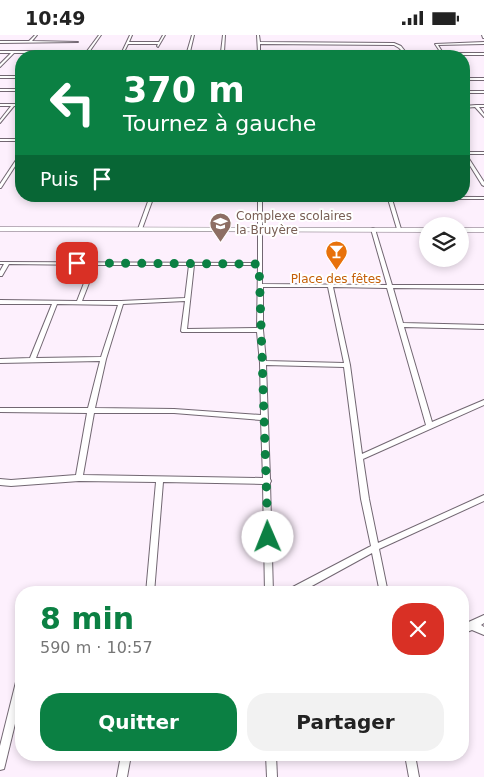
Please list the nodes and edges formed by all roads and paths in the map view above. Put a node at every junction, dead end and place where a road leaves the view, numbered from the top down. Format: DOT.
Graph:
graph roads {
  1 [pos="36,35"];
  2 [pos="100,35"];
  3 [pos="132,35"];
  4 [pos="164,35"];
  5 [pos="193,35"];
  6 [pos="224,35"];
  7 [pos="258,35"];
  8 [pos="0,42"];
  9 [pos="30,42"];
  10 [pos="62,42"];
  11 [pos="77,42"];
  12 [pos="128,43"];
  13 [pos="159,43"];
  14 [pos="258,43"];
  15 [pos="315,43"];
  16 [pos="484,43"];
  17 [pos="56,50"];
  18 [pos="90,50"];
  19 [pos="124,50"];
  20 [pos="157,50"];
  21 [pos="189,50"];
  22 [pos="222,50"];
  23 [pos="259,50"];
  24 [pos="316,50"];
  25 [pos="402,50"];
  26 [pos="440,50"];
  27 [pos="0,52"];
  28 [pos="13,52"];
  29 [pos="482,54"];
  30 [pos="484,59"];
  31 [pos="0,66"];
  32 [pos="0,77"];
  33 [pos="15,77"];
  34 [pos="470,79"];
  35 [pos="484,79"];
  36 [pos="0,89"];
  37 [pos="15,90"];
  38 [pos="470,91"];
  39 [pos="484,92"];
  40 [pos="0,105"];
  41 [pos="13,105"];
  42 [pos="470,106"];
  43 [pos="476,106"];
  44 [pos="484,106"];
  45 [pos="484,115"];
  46 [pos="0,122"];
  47 [pos="0,140"];
  48 [pos="15,141"];
  49 [pos="484,153"];
  50 [pos="470,154"];
  51 [pos="470,163"];
  52 [pos="15,166"];
  53 [pos="484,185"];
  54 [pos="0,187"];
  55 [pos="470,198"];
  56 [pos="484,198"];
  57 [pos="150,202"];
  58 [pos="260,202"];
  59 [pos="391,202"];
  60 [pos="0,229"];
  61 [pos="140,229"];
  62 [pos="259,229"];
  63 [pos="373,229"];
  64 [pos="399,229"];
  65 [pos="419,230"];
  66 [pos="469,230"];
  67 [pos="484,230"];
  68 [pos="0,263"];
  69 [pos="7,263"];
  70 [pos="94,263"];
  71 [pos="192,264"];
  72 [pos="259,264"];
  73 [pos="0,275"];
  74 [pos="260,285"];
  75 [pos="330,285"];
  76 [pos="390,286"];
  77 [pos="484,287"];
  78 [pos="188,299"];
  79 [pos="0,302"];
  80 [pos="54,303"];
  81 [pos="79,303"];
  82 [pos="121,303"];
  83 [pos="401,325"];
  84 [pos="484,327"];
  85 [pos="260,330"];
  86 [pos="103,359"];
  87 [pos="32,360"];
  88 [pos="0,361"];
  89 [pos="263,363"];
  90 [pos="347,365"];
  91 [pos="484,402"];
  92 [pos="0,410"];
  93 [pos="91,410"];
  94 [pos="264,418"];
  95 [pos="430,426"];
  96 [pos="359,458"];
  97 [pos="79,478"];
  98 [pos="160,480"];
  99 [pos="267,481"];
  100 [pos="0,482"];
  101 [pos="484,498"];
  102 [pos="374,548"];
  103 [pos="151,586"];
  104 [pos="269,586"];
  105 [pos="303,586"];
  106 [pos="382,586"];
  107 [pos="484,619"];
  108 [pos="473,626"];
  109 [pos="469,627"];
  110 [pos="484,631"];
  111 [pos="15,706"];
  112 [pos="125,761"];
  113 [pos="271,761"];
  114 [pos="411,761"];
  115 [pos="0,765"];
  116 [pos="122,777"];
  117 [pos="272,777"];
  118 [pos="414,777"];
  1 -- 9 [label="street"];
  2 -- 18 [label="street"];
  3 -- 12 [label="street"];
  4 -- 13 [label="street"];
  5 -- 21 [label="street"];
  6 -- 22 [label="street"];
  7 -- 14 [label="street"];
  8 -- 9 [label="street"];
  9 -- 10 [label="street"];
  10 -- 11 [label="street"];
  10 -- 17 [label="street"];
  12 -- 13 [label="street"];
  12 -- 19 [label="street"];
  13 -- 20 [label="street"];
  14 -- 15 [label="street"];
  14 -- 23 [label="street"];
  15 -- 24 [label="street"];
  15 -- 25 [label="street"];
  16 -- 26 [label="street"];
  27 -- 28 [label="street"];
  28 -- 31 [label="street"];
  29 -- 30 [label="street"];
  32 -- 33 [label="street"];
  34 -- 35 [label="street"];
  36 -- 37 [label="street"];
  38 -- 39 [label="street"];
  40 -- 41 [label="street"];
  41 -- 46 [label="street"];
  42 -- 43 [label="street"];
  43 -- 44 [label="street"];
  43 -- 45 [label="street"];
  47 -- 48 [label="street"];
  49 -- 50 [label="street"];
  51 -- 53 [label="street"];
  52 -- 54 [label="street"];
  55 -- 56 [label="street"];
  57 -- 61 [label="street"];
  58 -- 62 [label="street"];
  59 -- 64 [label="street"];
  60 -- 61 [label="street"];
  61 -- 62 [label="street"];
  62 -- 63 [label="street"];
  62 -- 72 [label="street"];
  63 -- 64 [label="street"];
  63 -- 76 [label="street"];
  64 -- 65 [label="street"];
  66 -- 67 [label="street"];
  68 -- 69 [label="street"];
  69 -- 70 [label="street"];
  69 -- 73 [label="street"];
  70 -- 71 [label="street"];
  70 -- 81 [label="street"];
  71 -- 72 [label="street"];
  71 -- 78 [label="street"];
  72 -- 74 [label="street"];
  74 -- 75 [label="street"];
  74 -- 85 [label="street"];
  75 -- 76 [label="street"];
  75 -- 90 [label="street"];
  76 -- 77 [label="street"];
  76 -- 83 [label="street"];
  78 -- 82 [label="street"];
  78 -- 85 [label="street"];
  79 -- 80 [label="street"];
  80 -- 81 [label="street"];
  80 -- 87 [label="street"];
  81 -- 82 [label="street"];
  82 -- 86 [label="street"];
  83 -- 84 [label="street"];
  83 -- 95 [label="street"];
  85 -- 89 [label="street"];
  86 -- 87 [label="street"];
  86 -- 93 [label="street"];
  87 -- 88 [label="street"];
  89 -- 90 [label="street"];
  89 -- 94 [label="street"];
  90 -- 96 [label="street"];
  91 -- 95 [label="street"];
  92 -- 93 [label="street"];
  93 -- 94 [label="street"];
  93 -- 97 [label="street"];
  94 -- 99 [label="street"];
  95 -- 96 [label="street"];
  96 -- 102 [label="street"];
  97 -- 98 [label="street"];
  97 -- 100 [label="street"];
  98 -- 99 [label="street"];
  98 -- 103 [label="street"];
  99 -- 104 [label="street"];
  101 -- 102 [label="street"];
  102 -- 105 [label="street"];
  102 -- 106 [label="street"];
  107 -- 108 [label="street"];
  108 -- 109 [label="street"];
  108 -- 110 [label="street"];
  111 -- 115 [label="street"];
  112 -- 116 [label="street"];
  113 -- 117 [label="street"];
  114 -- 118 [label="street"];
}
